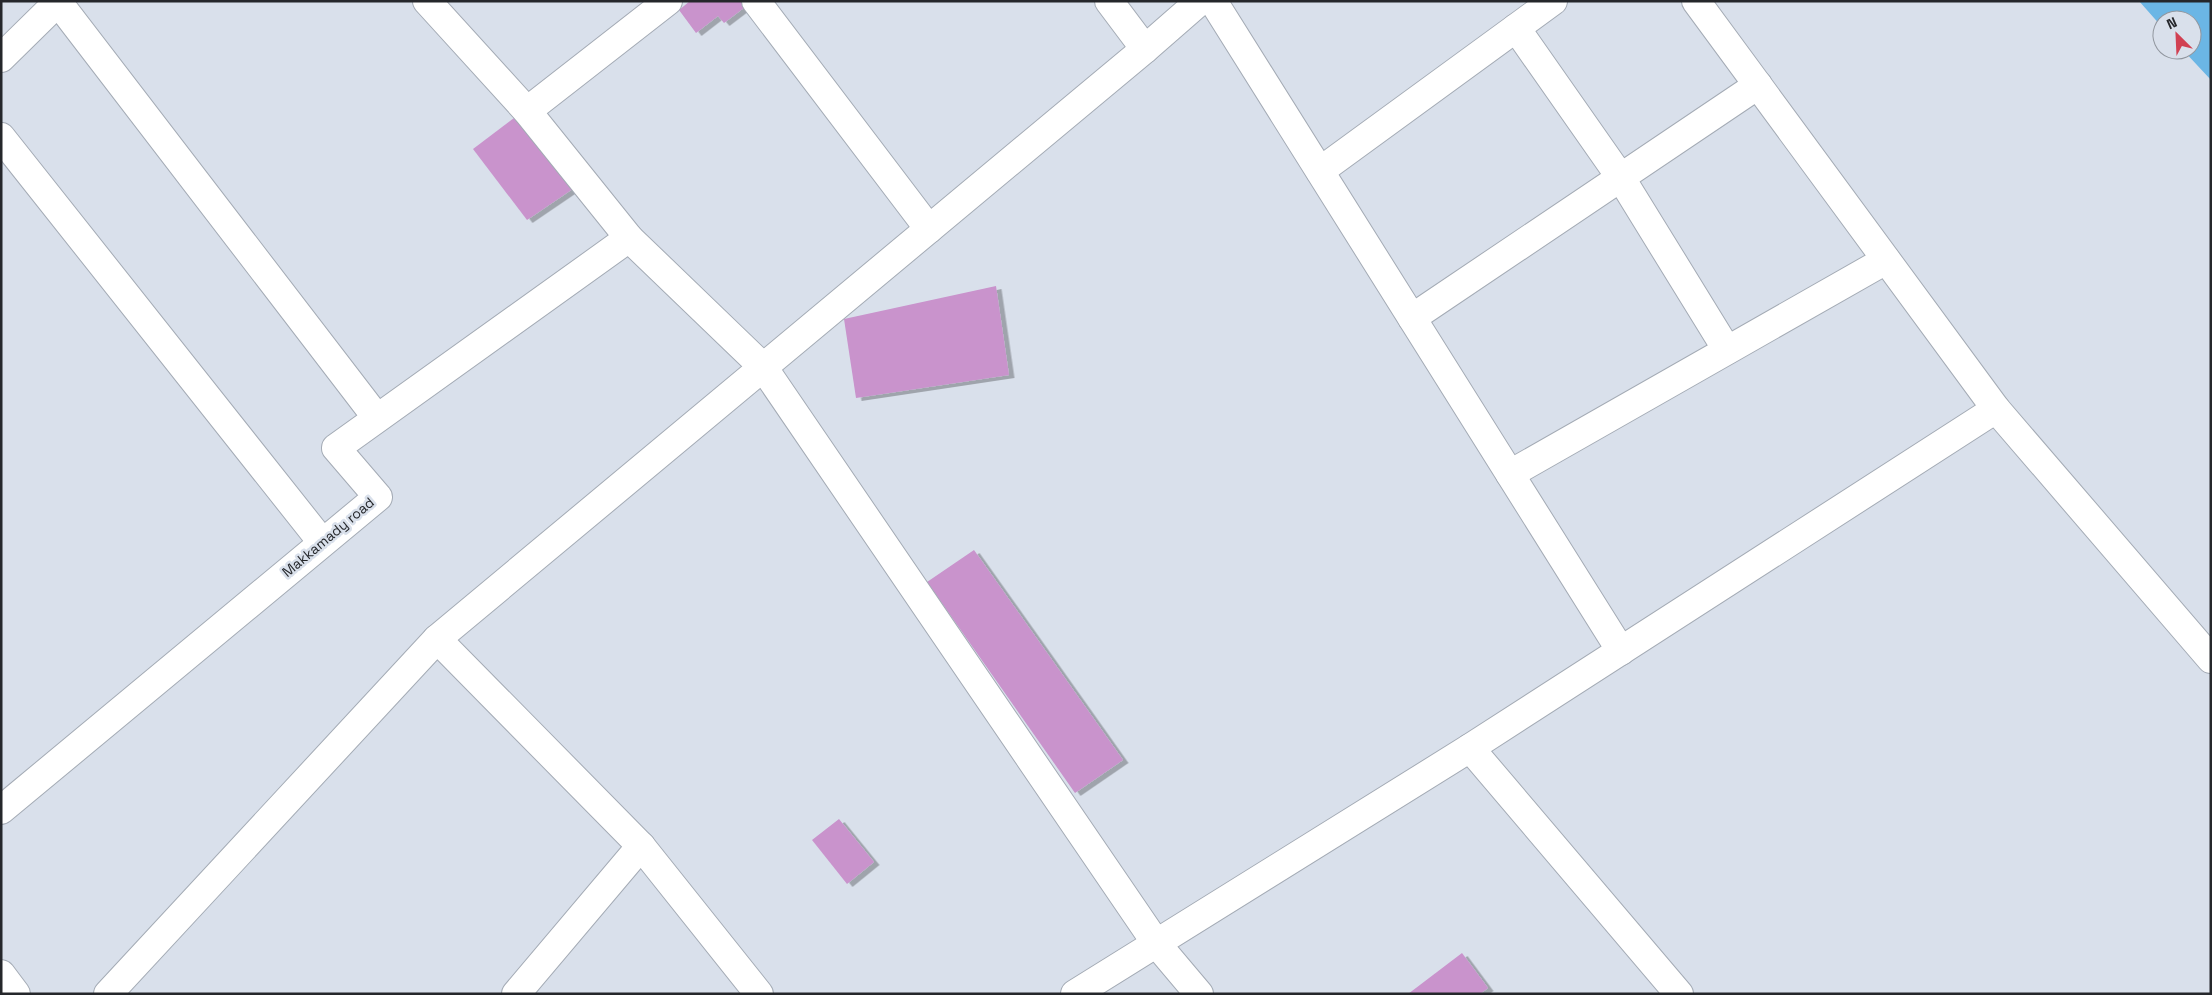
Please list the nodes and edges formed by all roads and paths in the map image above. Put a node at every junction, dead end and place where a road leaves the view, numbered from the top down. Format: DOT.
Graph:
graph roads {
  1 [pos="427,1"];
  2 [pos="668,1"];
  3 [pos="756,1"];
  4 [pos="1109,1"];
  5 [pos="1200,1"];
  6 [pos="1213,1"];
  7 [pos="1554,1"];
  8 [pos="1696,1"];
  9 [pos="58,2"];
  10 [pos="1516,28"];
  11 [pos="1145,49"];
  12 [pos="1,58"];
  13 [pos="1758,85"];
  14 [pos="527,111"];
  15 [pos="1,137"];
  16 [pos="1320,171"];
  17 [pos="1621,178"];
  18 [pos="929,228"];
  19 [pos="629,238"];
  20 [pos="1886,260"];
  21 [pos="1412,318"];
  22 [pos="1727,350"];
  23 [pos="763,367"];
  24 [pos="1996,409"];
  25 [pos="377,418"];
  26 [pos="1510,474"];
  27 [pos="322,542"];
  28 [pos="437,639"];
  29 [pos="1621,651"];
  30 [pos="2211,659"];
  31 [pos="1470,748"];
  32 [pos="1,810"];
  33 [pos="641,846"];
  34 [pos="1156,943"];
  35 [pos="1,974"];
  36 [pos="16,994"];
  37 [pos="108,994"];
  38 [pos="516,994"];
  39 [pos="759,994"];
  40 [pos="1074,994"];
  41 [pos="1199,994"];
  42 [pos="1679,994"];
  1 -- 14 [label="street"];
  2 -- 14 [label="street"];
  3 -- 18 [label="street"];
  4 -- 11 [label="street"];
  5 -- 11 [label="street"];
  6 -- 16 [label="street"];
  7 -- 10 [label="street"];
  8 -- 13 [label="street"];
  9 -- 12 [label="street"];
  9 -- 25 [label="street"];
  10 -- 16 [label="street"];
  10 -- 17 [label="street"];
  11 -- 18 [label="street"];
  13 -- 17 [label="street"];
  13 -- 20 [label="street"];
  14 -- 19 [label="street"];
  15 -- 27 [label="street"];
  16 -- 21 [label="street"];
  17 -- 21 [label="street"];
  17 -- 22 [label="street"];
  18 -- 23 [label="street"];
  19 -- 23 [label="street"];
  19 -- 25 [label="street, Makkamady road"];
  20 -- 22 [label="street"];
  20 -- 24 [label="street"];
  21 -- 26 [label="street"];
  22 -- 26 [label="street"];
  23 -- 28 [label="street"];
  23 -- 34 [label="street"];
  24 -- 29 [label="street"];
  24 -- 30 [label="street"];
  25 -- 27 [label="street, Makkamady road"];
  26 -- 29 [label="street"];
  27 -- 32 [label="street, Makkamady road"];
  28 -- 33 [label="street"];
  28 -- 37 [label="street"];
  29 -- 31 [label="street"];
  31 -- 34 [label="street"];
  31 -- 42 [label="street"];
  33 -- 38 [label="street"];
  33 -- 39 [label="street"];
  34 -- 40 [label="street"];
  34 -- 41 [label="street"];
  35 -- 36 [label="street"];
}
